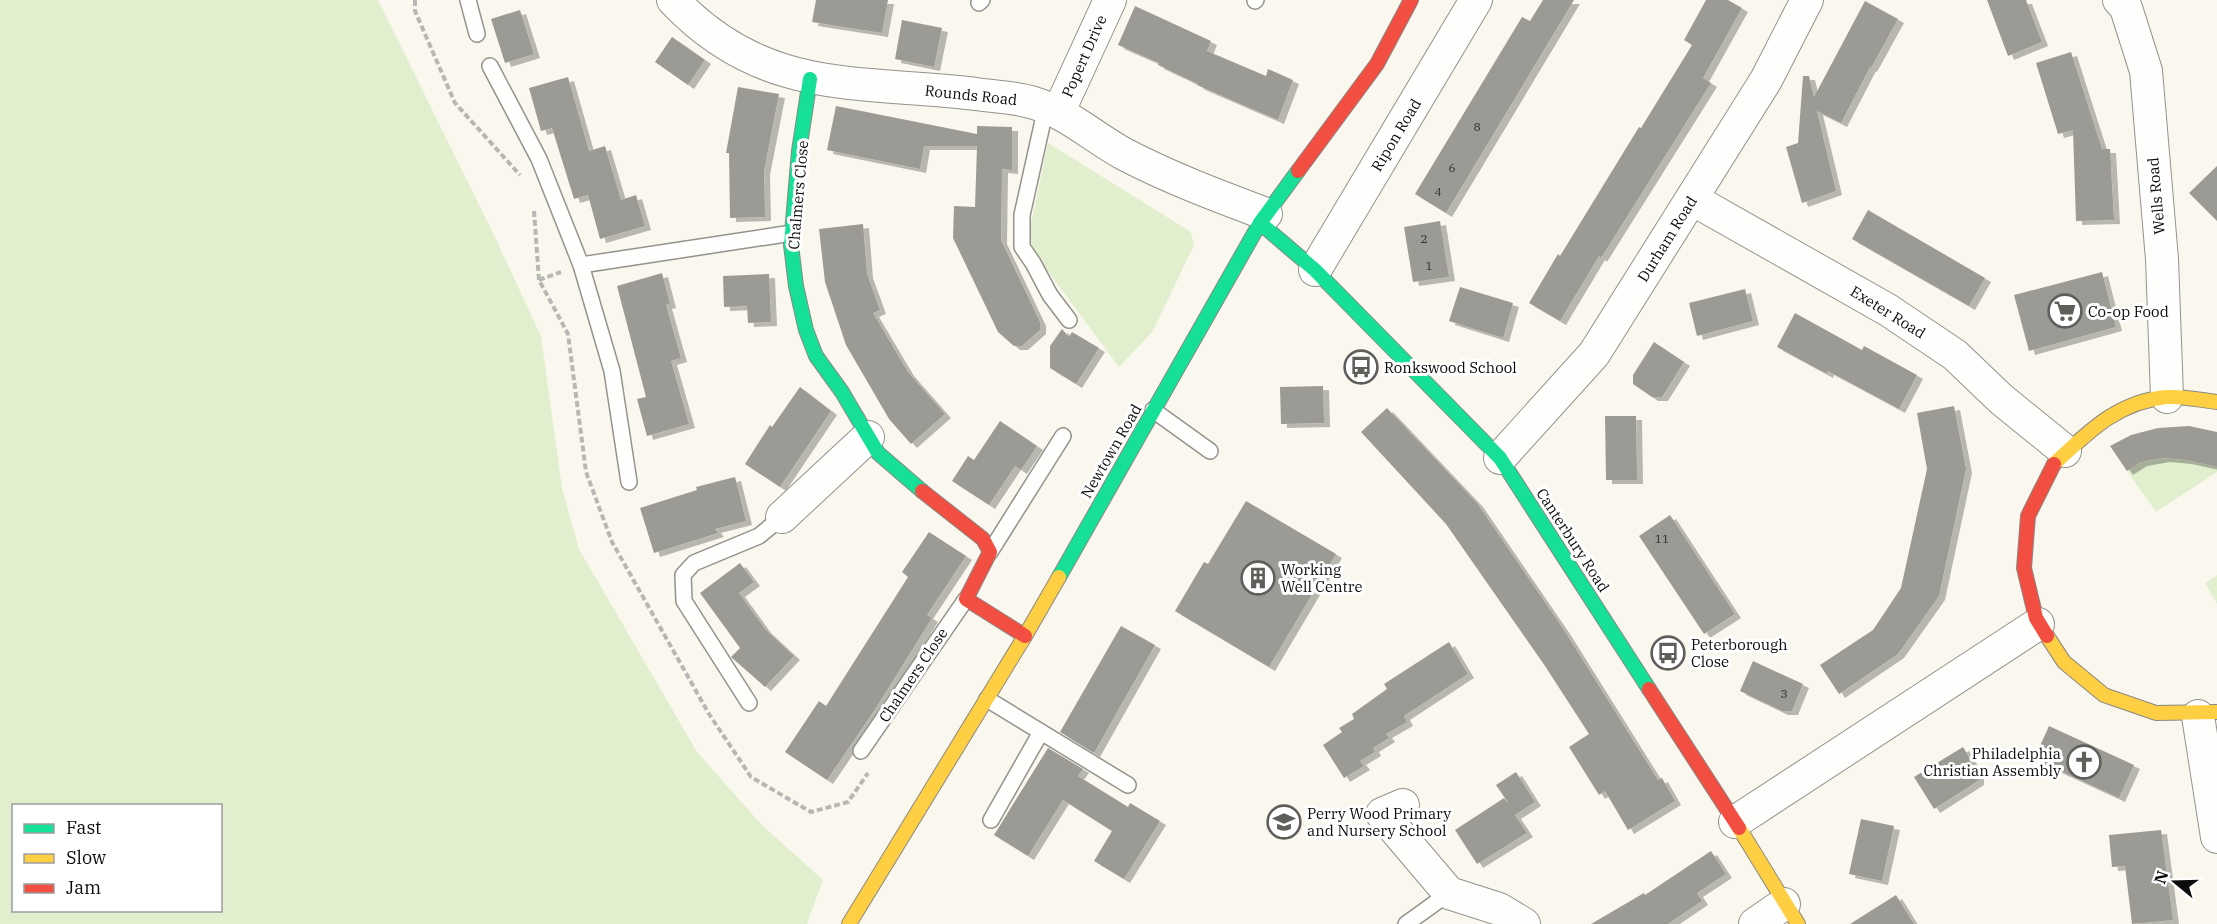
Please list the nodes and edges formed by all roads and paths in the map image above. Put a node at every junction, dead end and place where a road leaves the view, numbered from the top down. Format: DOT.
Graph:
graph roads {
  1 [pos="415,0"];
  2 [pos="673,0"];
  3 [pos="1411,0"];
  4 [pos="1476,0"];
  5 [pos="1807,0"];
  6 [pos="2120,0"];
  7 [pos="471,1"];
  8 [pos="1102,3"];
  9 [pos="477,34"];
  10 [pos="490,66"];
  11 [pos="810,79"];
  12 [pos="1052,109"];
  13 [pos="525,181"];
  14 [pos="1692,199"];
  15 [pos="533,201"];
  16 [pos="1263,219"];
  17 [pos="792,233"];
  18 [pos="581,265"];
  19 [pos="1314,270"];
  20 [pos="1070,320"];
  21 [pos="2167,397"];
  22 [pos="2217,402"];
  23 [pos="1153,410"];
  24 [pos="1063,436"];
  25 [pos="868,438"];
  26 [pos="1210,451"];
  27 [pos="2065,451"];
  28 [pos="1500,458"];
  29 [pos="629,482"];
  30 [pos="782,517"];
  31 [pos="990,552"];
  32 [pos="966,599"];
  33 [pos="2038,624"];
  34 [pos="1025,636"];
  35 [pos="987,699"];
  36 [pos="749,703"];
  37 [pos="2208,714"];
  38 [pos="1041,732"];
  39 [pos="861,751"];
  40 [pos="874,763"];
  41 [pos="1128,785"];
  42 [pos="1403,805"];
  43 [pos="992,820"];
  44 [pos="1735,822"];
  45 [pos="2217,837"];
  46 [pos="1449,893"];
  47 [pos="1791,914"];
  48 [pos="849,924"];
  49 [pos="1406,924"];
  50 [pos="1524,924"];
  51 [pos="1755,924"];
  1 -- 13 [label="path"];
  2 -- 11 [label="street, Rounds Road"];
  3 -- 16 [label="street, Newtown Road"];
  4 -- 19 [label="street, Ripon Road"];
  5 -- 14 [label="street, Durham Road"];
  6 -- 21 [label="street, Wells Road"];
  7 -- 9 [label="lane"];
  8 -- 12 [label="street, Popert Drive"];
  10 -- 18 [label="lane"];
  11 -- 12 [label="street, Rounds Road"];
  11 -- 17 [label="street, Chalmers Close"];
  12 -- 16 [label="street, Rounds Road"];
  12 -- 20 [label="lane"];
  14 -- 27 [label="street, Exeter Road"];
  14 -- 28 [label="street, Durham Road"];
  15 -- 40 [label="path"];
  16 -- 19 [label="street, Canterbury Road"];
  16 -- 23 [label="street, Newtown Road"];
  17 -- 18 [label="lane"];
  17 -- 25 [label="street, Chalmers Close"];
  18 -- 29 [label="lane"];
  19 -- 28 [label="street, Canterbury Road"];
  21 -- 22 [label="street"];
  21 -- 27 [label="street"];
  23 -- 26 [label="lane"];
  23 -- 34 [label="street, Newtown Road"];
  24 -- 31 [label="lane"];
  25 -- 30 [label="street"];
  25 -- 31 [label="street, Chalmers Close"];
  27 -- 33 [label="street"];
  28 -- 44 [label="street, Canterbury Road"];
  30 -- 36 [label="lane"];
  31 -- 32 [label="street, Chalmers Close"];
  32 -- 34 [label="street"];
  32 -- 39 [label="lane, Chalmers Close"];
  33 -- 37 [label="street"];
  33 -- 44 [label="street"];
  34 -- 35 [label="street, Newtown Road"];
  35 -- 38 [label="lane"];
  35 -- 48 [label="street, Newtown Road"];
  37 -- 45 [label="street"];
  38 -- 41 [label="lane"];
  38 -- 43 [label="lane"];
  42 -- 46 [label="street"];
  44 -- 47 [label="street, Canterbury Road"];
  46 -- 49 [label="lane"];
  46 -- 50 [label="street"];
  47 -- 51 [label="street"];
}
